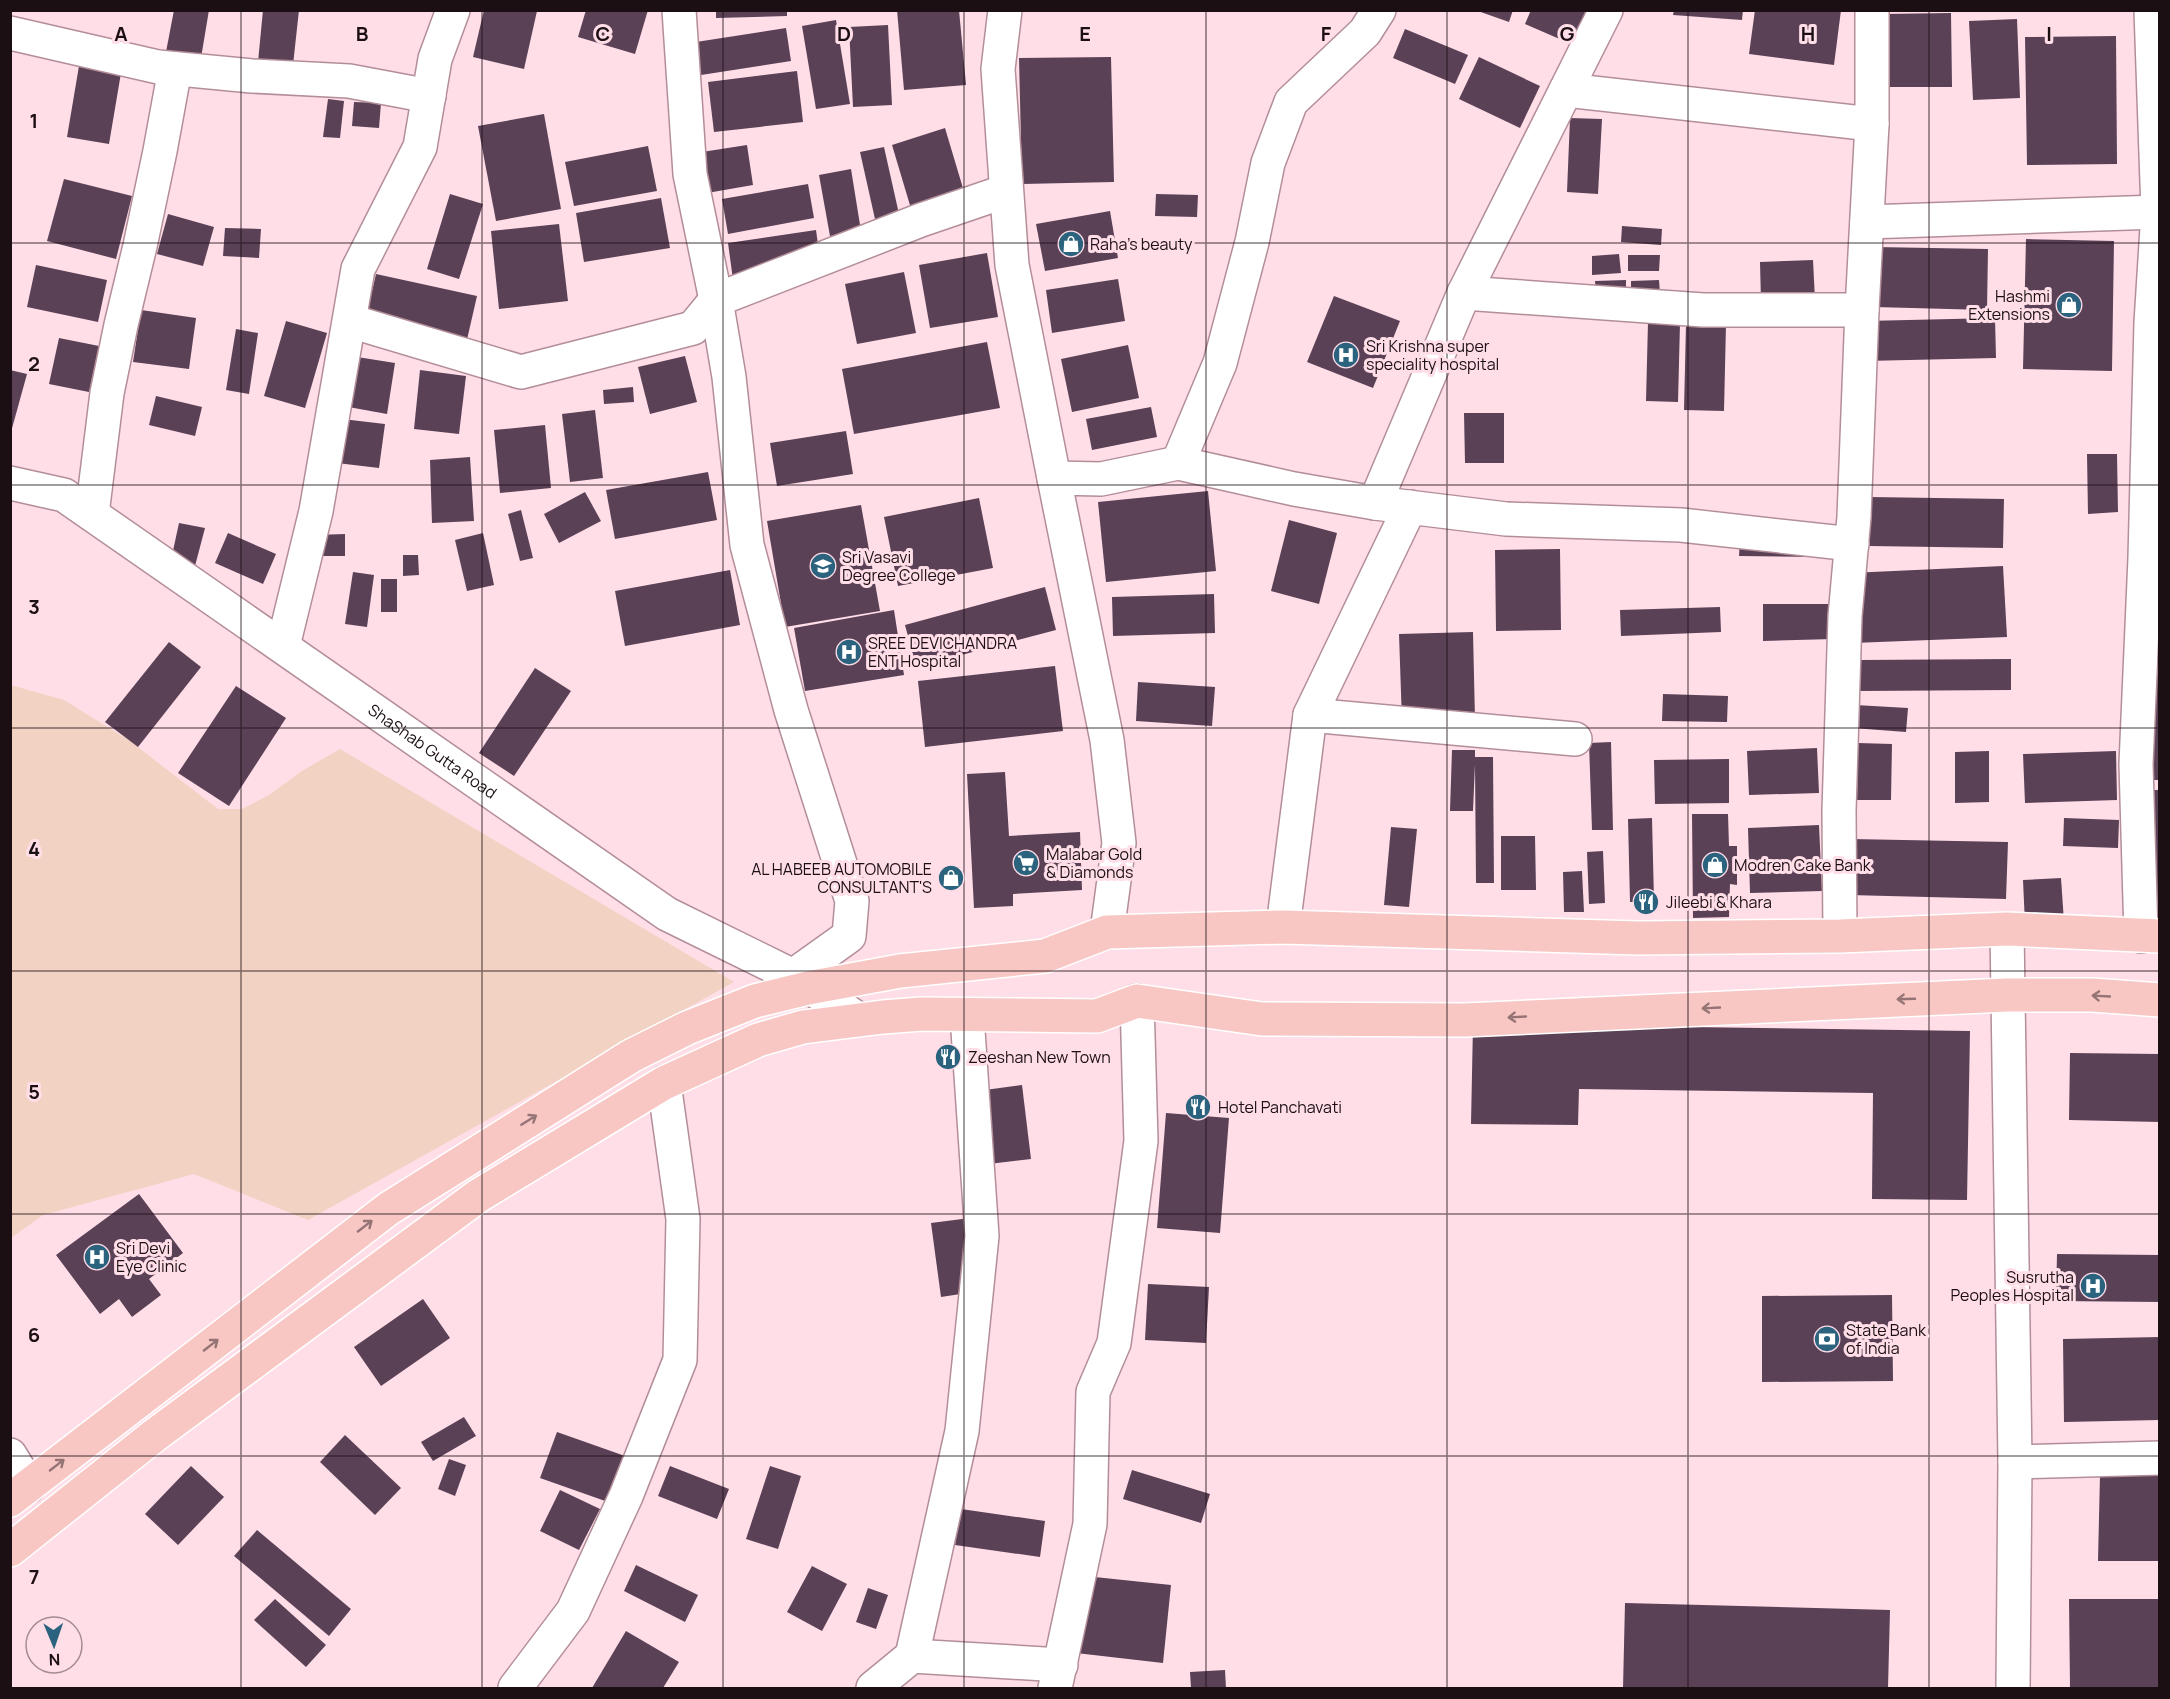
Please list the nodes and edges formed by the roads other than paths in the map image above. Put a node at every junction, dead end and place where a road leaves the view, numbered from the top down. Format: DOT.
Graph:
graph roads {
  1 [pos="453,10"];
  2 [pos="679,10"];
  3 [pos="1005,10"];
  4 [pos="1379,10"];
  5 [pos="1606,10"];
  6 [pos="1872,10"];
  7 [pos="2151,10"];
  8 [pos="10,33"];
  9 [pos="175,69"];
  10 [pos="1566,90"];
  11 [pos="429,96"];
  12 [pos="1872,124"];
  13 [pos="1006,191"];
  14 [pos="1867,222"];
  15 [pos="2158,225"];
  16 [pos="1464,293"];
  17 [pos="716,300"];
  18 [pos="1862,310"];
  19 [pos="350,321"];
  20 [pos="1178,464"];
  21 [pos="1054,478"];
  22 [pos="10,483"];
  23 [pos="1375,503"];
  24 [pos="1410,507"];
  25 [pos="92,514"];
  26 [pos="1852,544"];
  27 [pos="283,646"];
  28 [pos="1310,715"];
  29 [pos="1575,739"];
  30 [pos="1283,927"];
  31 [pos="2007,929"];
  32 [pos="1107,932"];
  33 [pos="1840,936"];
  34 [pos="2150,936"];
  35 [pos="800,982"];
  36 [pos="2007,995"];
  37 [pos="2160,1000"];
  38 [pos="1137,1001"];
  39 [pos="967,1016"];
  40 [pos="858,1019"];
  41 [pos="664,1083"];
  42 [pos="10,1455"];
  43 [pos="2160,1458"];
  44 [pos="2015,1462"];
  45 [pos="20,1493"];
  46 [pos="10,1550"];
  47 [pos="912,1656"];
  48 [pos="1058,1677"];
  49 [pos="515,1689"];
  50 [pos="873,1689"];
  51 [pos="2013,1689"];
  1 -- 11 [label="street"];
  2 -- 17 [label="street"];
  3 -- 13 [label="street"];
  4 -- 20 [label="street"];
  5 -- 10 [label="street"];
  6 -- 12 [label="street"];
  7 -- 15 [label="street"];
  8 -- 9 [label="street"];
  9 -- 11 [label="street"];
  9 -- 25 [label="street"];
  10 -- 12 [label="street"];
  10 -- 16 [label="street"];
  11 -- 19 [label="street"];
  12 -- 14 [label="street"];
  13 -- 17 [label="street"];
  13 -- 21 [label="street"];
  14 -- 15 [label="street"];
  14 -- 18 [label="street"];
  15 -- 34 [label="street"];
  16 -- 18 [label="street"];
  16 -- 23 [label="street"];
  17 -- 19 [label="street"];
  17 -- 35 [label="street"];
  18 -- 26 [label="street"];
  19 -- 27 [label="street"];
  20 -- 21 [label="street"];
  20 -- 23 [label="street"];
  21 -- 32 [label="street"];
  22 -- 25 [label="street, ShaShab Gutta Road"];
  23 -- 24 [label="street"];
  24 -- 26 [label="street"];
  24 -- 28 [label="street"];
  25 -- 27 [label="street, ShaShab Gutta Road"];
  26 -- 33 [label="street"];
  27 -- 35 [label="street, ShaShab Gutta Road"];
  28 -- 29 [label="street"];
  28 -- 30 [label="street"];
  30 -- 32 [label="highway"];
  30 -- 33 [label="highway"];
  31 -- 33 [label="highway"];
  31 -- 34 [label="highway"];
  31 -- 36 [label="street"];
  32 -- 35 [label="highway"];
  35 -- 40 [label="street, ShaShab Gutta Road"];
  45 -- 35 [label="highway, one-way"];
  37 -- 36 [label="highway, one-way"];
  36 -- 38 [label="highway, one-way"];
  36 -- 44 [label="street"];
  38 -- 39 [label="highway"];
  38 -- 48 [label="street"];
  39 -- 40 [label="highway"];
  39 -- 47 [label="street"];
  40 -- 41 [label="highway"];
  41 -- 46 [label="highway"];
  41 -- 49 [label="street"];
  42 -- 45 [label="street"];
  43 -- 44 [label="street"];
  44 -- 51 [label="street"];
  47 -- 48 [label="street"];
  47 -- 50 [label="street"];
}
